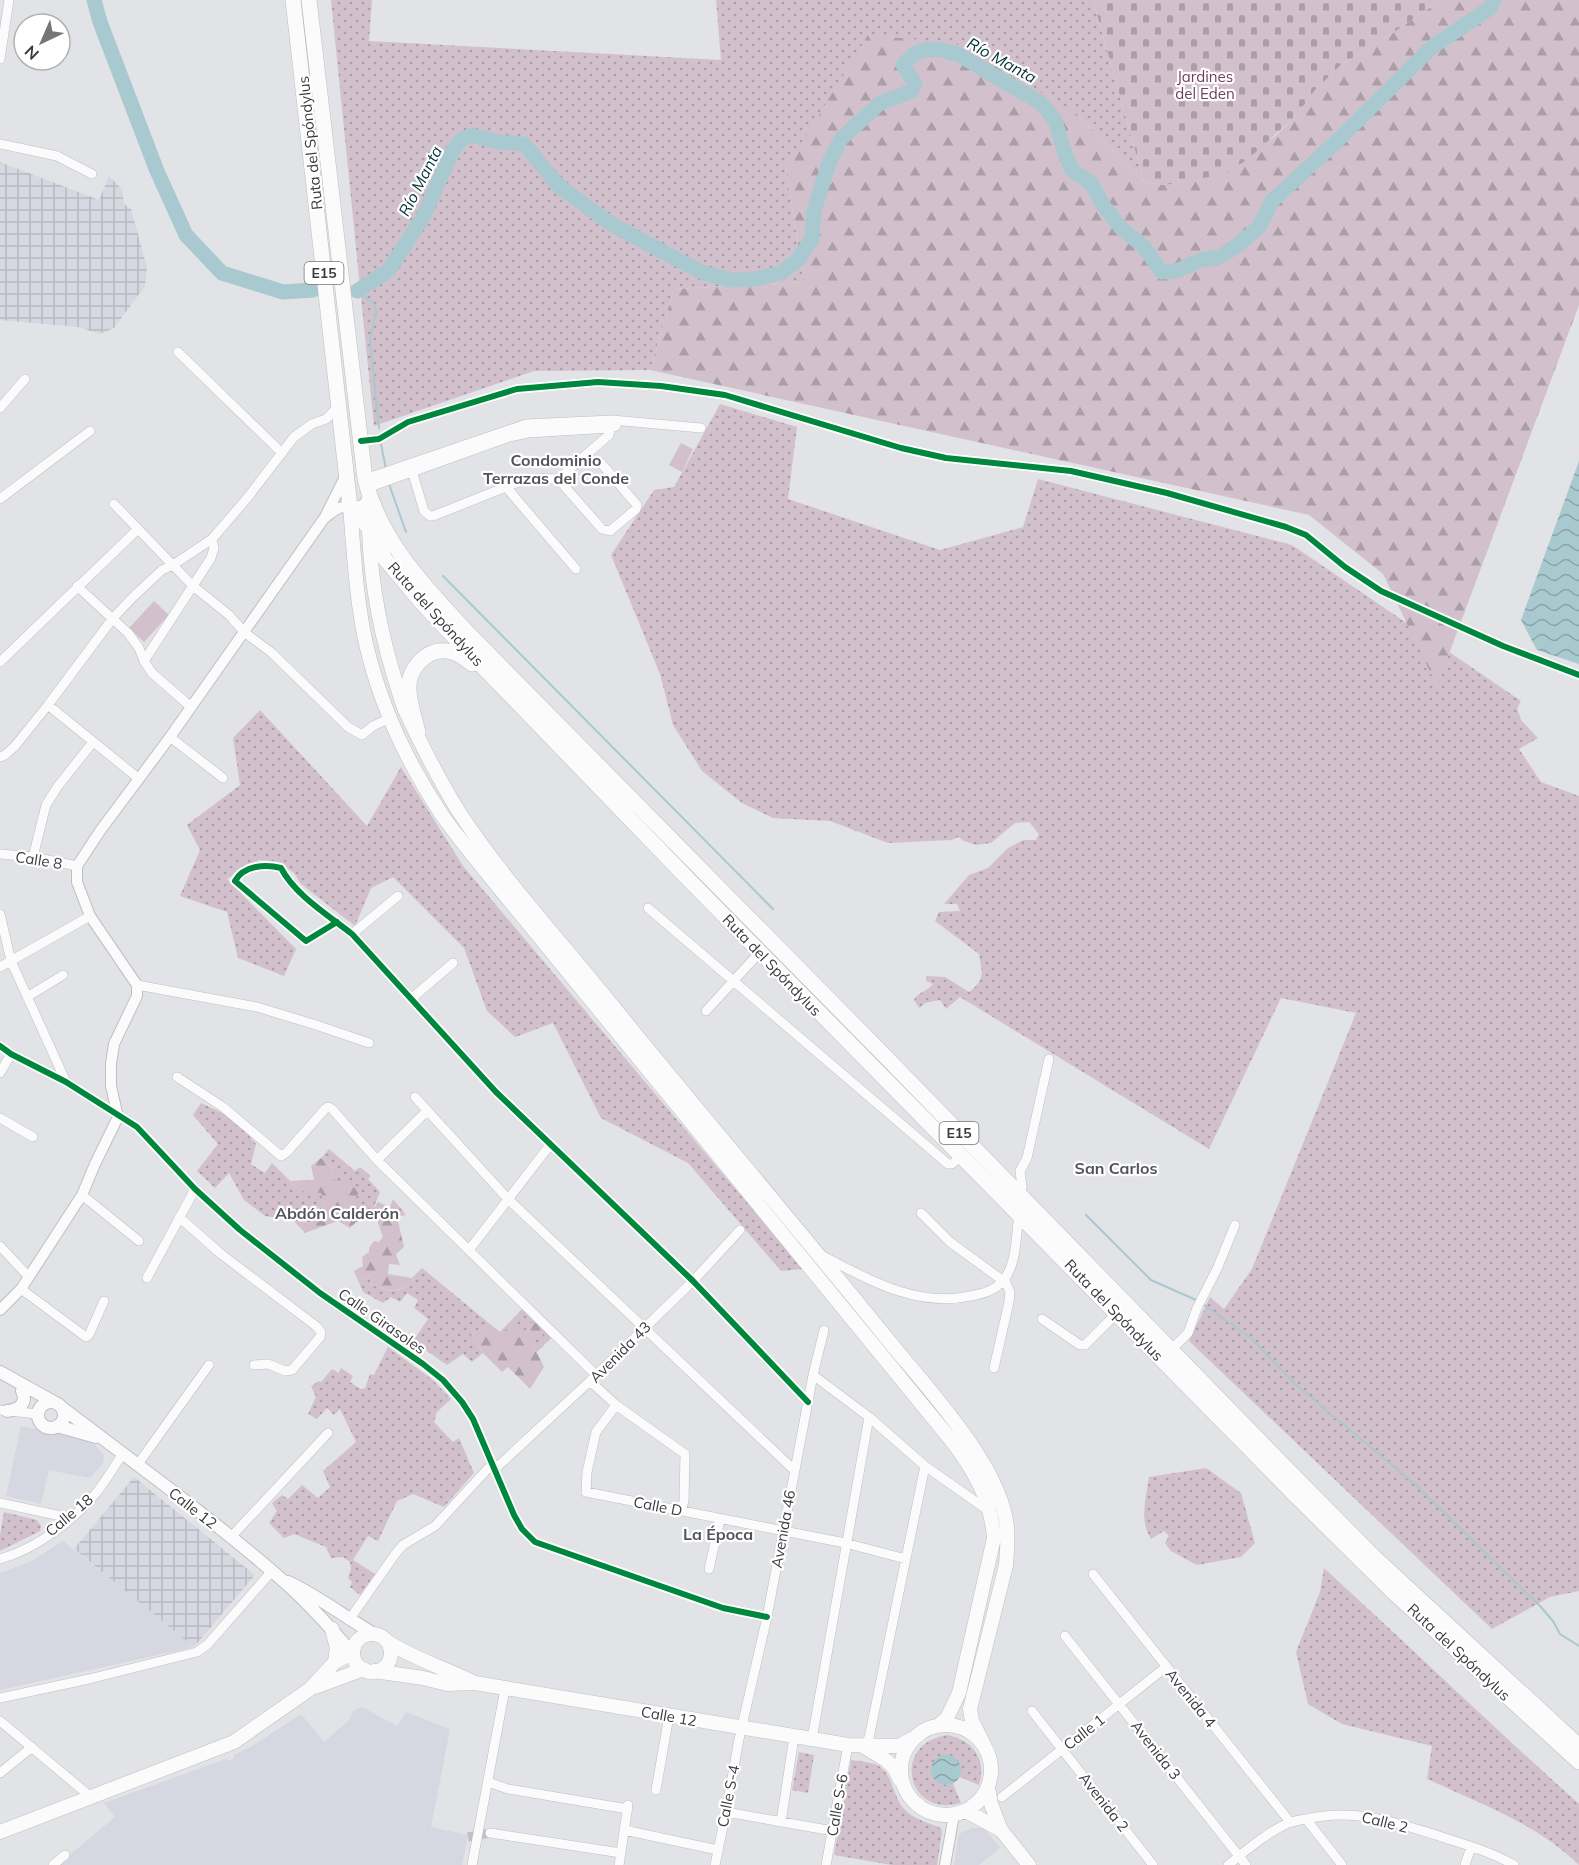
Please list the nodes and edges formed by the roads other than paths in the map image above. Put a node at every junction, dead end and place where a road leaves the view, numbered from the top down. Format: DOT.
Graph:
graph roads {
  1 [pos="9,0"];
  2 [pos="281,0"];
  3 [pos="293,0"];
  4 [pos="309,0"];
  5 [pos="299,39"];
  6 [pos="0,59"];
  7 [pos="0,144"];
  8 [pos="92,174"];
  9 [pos="178,352"];
  10 [pos="25,379"];
  11 [pos="338,407"];
  12 [pos="0,408"];
  13 [pos="611,424"];
  14 [pos="701,428"];
  15 [pos="90,431"];
  16 [pos="361,441"];
  17 [pos="282,453"];
  18 [pos="601,463"];
  19 [pos="411,469"];
  20 [pos="346,475"];
  21 [pos="558,479"];
  22 [pos="367,488"];
  23 [pos="506,488"];
  24 [pos="0,499"];
  25 [pos="114,504"];
  26 [pos="350,507"];
  27 [pos="326,517"];
  28 [pos="368,527"];
  29 [pos="138,529"];
  30 [pos="212,539"];
  31 [pos="173,565"];
  32 [pos="576,569"];
  33 [pos="193,585"];
  34 [pos="77,586"];
  35 [pos="113,618"];
  36 [pos="244,632"];
  37 [pos="144,661"];
  38 [pos="0,662"];
  39 [pos="1579,675"];
  40 [pos="501,685"];
  41 [pos="48,705"];
  42 [pos="191,707"];
  43 [pos="390,718"];
  44 [pos="418,733"];
  45 [pos="170,737"];
  46 [pos="93,742"];
  47 [pos="0,757"];
  48 [pos="138,778"];
  49 [pos="224,778"];
  50 [pos="0,854"];
  51 [pos="33,857"];
  52 [pos="77,866"];
  53 [pos="398,896"];
  54 [pos="648,908"];
  55 [pos="90,916"];
  56 [pos="0,917"];
  57 [pos="337,922"];
  58 [pos="352,934"];
  59 [pos="760,952"];
  60 [pos="11,961"];
  61 [pos="453,963"];
  62 [pos="0,967"];
  63 [pos="63,975"];
  64 [pos="734,981"];
  65 [pos="137,985"];
  66 [pos="27,997"];
  67 [pos="411,999"];
  68 [pos="706,1011"];
  69 [pos="369,1043"];
  70 [pos="0,1046"];
  71 [pos="11,1054"];
  72 [pos="1049,1059"];
  73 [pos="0,1073"];
  74 [pos="177,1077"];
  75 [pos="66,1082"];
  76 [pos="415,1097"];
  77 [pos="428,1111"];
  78 [pos="118,1117"];
  79 [pos="0,1118"];
  80 [pos="33,1137"];
  81 [pos="550,1145"];
  82 [pos="961,1156"];
  83 [pos="377,1160"];
  84 [pos="195,1189"];
  85 [pos="82,1195"];
  86 [pos="1019,1195"];
  87 [pos="507,1198"];
  88 [pos="921,1213"];
  89 [pos="1019,1213"];
  90 [pos="179,1217"];
  91 [pos="1235,1225"];
  92 [pos="740,1230"];
  93 [pos="139,1241"];
  94 [pos="0,1246"];
  95 [pos="469,1250"];
  96 [pos="814,1251"];
  97 [pos="29,1277"];
  98 [pos="147,1278"];
  99 [pos="1004,1280"];
  100 [pos="693,1281"];
  101 [pos="21,1289"];
  102 [pos="104,1301"];
  103 [pos="0,1310"];
  104 [pos="1117,1313"];
  105 [pos="1042,1318"];
  106 [pos="644,1327"];
  107 [pos="824,1330"];
  108 [pos="1170,1351"];
  109 [pos="209,1365"];
  110 [pos="254,1365"];
  111 [pos="994,1368"];
  112 [pos="813,1375"];
  113 [pos="593,1378"];
  114 [pos="22,1390"];
  115 [pos="808,1402"];
  116 [pos="57,1404"];
  117 [pos="616,1405"];
  118 [pos="3,1411"];
  119 [pos="39,1412"];
  120 [pos="869,1417"];
  121 [pos="57,1426"];
  122 [pos="328,1433"];
  123 [pos="103,1439"];
  124 [pos="123,1453"];
  125 [pos="138,1464"];
  126 [pos="494,1466"];
  127 [pos="925,1467"];
  128 [pos="794,1470"];
  129 [pos="0,1503"];
  130 [pos="681,1511"];
  131 [pos="992,1513"];
  132 [pos="70,1518"];
  133 [pos="720,1520"];
  134 [pos="783,1532"];
  135 [pos="230,1538"];
  136 [pos="845,1543"];
  137 [pos="0,1559"];
  138 [pos="906,1559"];
  139 [pos="710,1569"];
  140 [pos="1093,1574"];
  141 [pos="277,1575"];
  142 [pos="767,1617"];
  143 [pos="349,1620"];
  144 [pos="332,1629"];
  145 [pos="374,1634"];
  146 [pos="1065,1636"];
  147 [pos="388,1642"];
  148 [pos="353,1655"];
  149 [pos="335,1662"];
  150 [pos="1166,1667"];
  151 [pos="369,1670"];
  152 [pos="475,1683"];
  153 [pos="310,1689"];
  154 [pos="505,1689"];
  155 [pos="0,1698"];
  156 [pos="1119,1705"];
  157 [pos="1032,1711"];
  158 [pos="669,1716"];
  159 [pos="0,1721"];
  160 [pos="939,1725"];
  161 [pos="742,1728"];
  162 [pos="794,1737"];
  163 [pos="812,1739"];
  164 [pos="912,1739"];
  165 [pos="848,1744"];
  166 [pos="984,1745"];
  167 [pos="863,1746"];
  168 [pos="1579,1746"];
  169 [pos="32,1747"];
  170 [pos="1062,1749"];
  171 [pos="1579,1762"];
  172 [pos="0,1773"];
  173 [pos="488,1782"];
  174 [pos="903,1783"];
  175 [pos="988,1788"];
  176 [pos="656,1790"];
  177 [pos="91,1797"];
  178 [pos="1002,1797"];
  179 [pos="726,1812"];
  180 [pos="960,1813"];
  181 [pos="1306,1819"];
  182 [pos="780,1822"];
  183 [pos="1290,1822"];
  184 [pos="624,1830"];
  185 [pos="1001,1830"];
  186 [pos="833,1831"];
  187 [pos="0,1832"];
  188 [pos="490,1833"];
  189 [pos="1471,1847"];
  190 [pos="718,1850"];
  191 [pos="621,1853"];
  192 [pos="65,1855"];
  193 [pos="1239,1856"];
  194 [pos="53,1865"];
  195 [pos="472,1865"];
  196 [pos="619,1865"];
  197 [pos="715,1865"];
  198 [pos="826,1865"];
  199 [pos="945,1865"];
  200 [pos="1029,1865"];
  201 [pos="1153,1865"];
  202 [pos="1228,1865"];
  203 [pos="1246,1865"];
  204 [pos="1342,1865"];
  205 [pos="1465,1865"];
  206 [pos="1514,1865"];
  1 -- 6 [label="street"];
  2 -- 5 [label="highway"];
  3 -- 5 [label="highway, Ruta del Spóndylus / E15"];
  4 -- 16 [label="highway, Ruta del Spóndylus / E15"];
  5 -- 11 [label="highway, Ruta del Spóndylus / E15"];
  7 -- 8 [label="street"];
  9 -- 17 [label="street"];
  10 -- 12 [label="street"];
  11 -- 17 [label="street"];
  11 -- 20 [label="highway, Ruta del Spóndylus / E15"];
  13 -- 14 [label="street"];
  13 -- 19 [label="street"];
  13 -- 21 [label="street"];
  15 -- 24 [label="street"];
  16 -- 22 [label="highway, Ruta del Spóndylus / E15"];
  16 -- 39 [label="street"];
  17 -- 30 [label="street"];
  18 -- 21 [label="street"];
  19 -- 22 [label="street"];
  19 -- 23 [label="street"];
  20 -- 26 [label="highway, Ruta del Spóndylus / E15"];
  20 -- 27 [label="street"];
  21 -- 23 [label="street"];
  22 -- 26 [label="street"];
  22 -- 28 [label="main road"];
  22 -- 86 [label="highway, Ruta del Spóndylus / E15"];
  23 -- 32 [label="street"];
  25 -- 29 [label="street"];
  26 -- 27 [label="street"];
  26 -- 28 [label="highway, Ruta del Spóndylus / E15"];
  26 -- 43 [label="main road"];
  27 -- 36 [label="street"];
  28 -- 40 [label="highway, Ruta del Spóndylus / E15"];
  28 -- 44 [label="main road"];
  29 -- 31 [label="street"];
  29 -- 34 [label="street"];
  30 -- 31 [label="street"];
  30 -- 33 [label="street"];
  31 -- 33 [label="street"];
  31 -- 35 [label="street"];
  33 -- 36 [label="street"];
  33 -- 37 [label="street"];
  34 -- 35 [label="street"];
  34 -- 38 [label="street"];
  35 -- 37 [label="street"];
  35 -- 41 [label="street"];
  36 -- 42 [label="street"];
  36 -- 43 [label="street"];
  37 -- 42 [label="street"];
  40 -- 44 [label="highway"];
  40 -- 59 [label="highway, Ruta del Spóndylus / E15"];
  41 -- 46 [label="street"];
  41 -- 47 [label="street"];
  42 -- 45 [label="street"];
  43 -- 131 [label="main road"];
  44 -- 96 [label="main road"];
  45 -- 48 [label="street"];
  45 -- 49 [label="street"];
  46 -- 48 [label="street"];
  46 -- 51 [label="street"];
  48 -- 52 [label="street"];
  50 -- 51 [label="street, Calle 8"];
  51 -- 52 [label="street, Calle 8"];
  52 -- 55 [label="street"];
  53 -- 58 [label="street"];
  54 -- 64 [label="street"];
  55 -- 60 [label="street"];
  55 -- 65 [label="street"];
  56 -- 60 [label="street"];
  57 -- 57 [label="street"];
  57 -- 58 [label="street"];
  58 -- 67 [label="street"];
  59 -- 64 [label="street"];
  59 -- 82 [label="highway, Ruta del Spóndylus / E15"];
  60 -- 62 [label="street"];
  60 -- 66 [label="street"];
  61 -- 67 [label="street"];
  63 -- 66 [label="street"];
  64 -- 68 [label="street"];
  64 -- 82 [label="street"];
  65 -- 69 [label="street"];
  65 -- 78 [label="street"];
  66 -- 75 [label="street"];
  67 -- 81 [label="street"];
  70 -- 71 [label="street, Calle Girasoles"];
  71 -- 73 [label="street"];
  71 -- 75 [label="street, Calle Girasoles"];
  72 -- 86 [label="street"];
  74 -- 83 [label="street"];
  75 -- 78 [label="street, Calle Girasoles"];
  76 -- 77 [label="street"];
  77 -- 83 [label="street"];
  77 -- 87 [label="street"];
  78 -- 84 [label="street, Calle Girasoles"];
  78 -- 85 [label="street"];
  79 -- 80 [label="street"];
  81 -- 87 [label="street"];
  81 -- 100 [label="street"];
  82 -- 89 [label="highway, Ruta del Spóndylus / E15"];
  83 -- 95 [label="street"];
  84 -- 90 [label="street"];
  84 -- 126 [label="street, Calle Girasoles"];
  85 -- 93 [label="street"];
  85 -- 97 [label="street"];
  86 -- 108 [label="highway, Ruta del Spóndylus / E15"];
  87 -- 95 [label="street"];
  87 -- 106 [label="street"];
  88 -- 99 [label="street"];
  89 -- 99 [label="street"];
  89 -- 104 [label="highway, Ruta del Spóndylus / E15"];
  90 -- 98 [label="street"];
  90 -- 110 [label="street"];
  91 -- 108 [label="street"];
  92 -- 100 [label="street, Avenida 43"];
  94 -- 97 [label="street"];
  95 -- 113 [label="street"];
  96 -- 99 [label="street"];
  96 -- 166 [label="main road"];
  97 -- 101 [label="street"];
  99 -- 111 [label="street"];
  100 -- 106 [label="street, Avenida 43"];
  100 -- 115 [label="street"];
  101 -- 102 [label="street"];
  101 -- 103 [label="street"];
  104 -- 105 [label="street"];
  104 -- 171 [label="highway, Ruta del Spóndylus / E15"];
  106 -- 113 [label="street, Avenida 43"];
  106 -- 128 [label="street"];
  107 -- 112 [label="street, Avenida 46"];
  108 -- 168 [label="highway, Ruta del Spóndylus / E15"];
  109 -- 125 [label="street"];
  112 -- 115 [label="street, Avenida 46"];
  112 -- 120 [label="street"];
  113 -- 117 [label="street"];
  113 -- 126 [label="street, Avenida 43"];
  114 -- 116 [label="main road, Calle 12"];
  114 -- 118 [label="main road"];
  114 -- 119 [label="main road, Calle 12"];
  115 -- 128 [label="street, Avenida 46"];
  116 -- 119 [label="main road"];
  116 -- 121 [label="main road"];
  116 -- 123 [label="main road, Calle 12"];
  117 -- 130 [label="street"];
  117 -- 130 [label="street, Calle D"];
  118 -- 119 [label="street"];
  119 -- 121 [label="main road"];
  120 -- 127 [label="street"];
  120 -- 136 [label="street"];
  121 -- 123 [label="main road, Calle 12"];
  122 -- 135 [label="street"];
  123 -- 124 [label="main road, Calle 12"];
  124 -- 125 [label="main road, Calle 12"];
  124 -- 132 [label="street, Calle 18"];
  125 -- 135 [label="main road, Calle 12"];
  126 -- 142 [label="street, Calle Girasoles"];
  126 -- 143 [label="street, Avenida 43"];
  127 -- 131 [label="street"];
  127 -- 138 [label="street"];
  128 -- 134 [label="street, Avenida 46"];
  129 -- 132 [label="street"];
  130 -- 133 [label="street, Calle D"];
  131 -- 160 [label="main road"];
  132 -- 137 [label="street, Calle 18"];
  133 -- 134 [label="street, Calle D"];
  133 -- 139 [label="street"];
  134 -- 136 [label="street, Calle D"];
  134 -- 142 [label="street, Avenida 46"];
  135 -- 141 [label="main road, Calle 12"];
  136 -- 138 [label="street, Calle D"];
  136 -- 163 [label="street"];
  138 -- 167 [label="street"];
  140 -- 150 [label="street, Avenida 4"];
  141 -- 143 [label="main road, Calle 12"];
  141 -- 144 [label="main road, Calle 12"];
  141 -- 155 [label="street"];
  142 -- 161 [label="street, Avenida 46"];
  143 -- 145 [label="main road, Calle 12"];
  144 -- 148 [label="main road, Calle 12"];
  144 -- 149 [label="main road"];
  145 -- 147 [label="main road"];
  145 -- 148 [label="main road"];
  146 -- 156 [label="street, Avenida 3"];
  147 -- 151 [label="main road"];
  147 -- 152 [label="main road, Calle 12"];
  148 -- 149 [label="main road"];
  148 -- 151 [label="main road"];
  149 -- 153 [label="main road"];
  150 -- 156 [label="street, Calle 1"];
  150 -- 183 [label="street, Avenida 4"];
  151 -- 152 [label="main road, Calle 12"];
  151 -- 153 [label="main road"];
  152 -- 154 [label="main road, Calle 12"];
  153 -- 177 [label="main road"];
  154 -- 158 [label="main road, Calle 12"];
  154 -- 173 [label="street"];
  156 -- 170 [label="street, Calle 1"];
  156 -- 193 [label="street, Avenida 3"];
  157 -- 170 [label="street, Avenida 2"];
  158 -- 161 [label="main road, Calle 12"];
  158 -- 176 [label="street"];
  159 -- 169 [label="street"];
  160 -- 164 [label="main road"];
  160 -- 166 [label="main road"];
  161 -- 162 [label="main road, Calle 12"];
  161 -- 179 [label="street, Calle S-4"];
  162 -- 163 [label="main road, Calle 12"];
  162 -- 182 [label="street"];
  163 -- 165 [label="main road, Calle 12"];
  164 -- 167 [label="main road, Calle 12"];
  164 -- 174 [label="main road"];
  165 -- 167 [label="main road, Calle 12"];
  165 -- 186 [label="street, Calle S-6"];
  166 -- 175 [label="main road"];
  167 -- 174 [label="main road, Calle 12"];
  169 -- 172 [label="street"];
  169 -- 177 [label="street"];
  170 -- 178 [label="street, Calle 1"];
  170 -- 201 [label="street, Avenida 2"];
  173 -- 184 [label="street"];
  173 -- 195 [label="street"];
  174 -- 180 [label="main road"];
  175 -- 180 [label="main road"];
  175 -- 185 [label="main road"];
  177 -- 187 [label="main road"];
  179 -- 182 [label="street"];
  179 -- 190 [label="street, Calle S-4"];
  180 -- 185 [label="main road"];
  180 -- 199 [label="street"];
  181 -- 183 [label="street, Calle 2"];
  181 -- 189 [label="street, Calle 2"];
  181 -- 204 [label="street"];
  182 -- 186 [label="street"];
  183 -- 193 [label="street, Calle 2"];
  184 -- 190 [label="street"];
  184 -- 191 [label="street"];
  185 -- 200 [label="main road"];
  186 -- 198 [label="street, Calle S-6"];
  188 -- 191 [label="street"];
  189 -- 205 [label="street"];
  189 -- 206 [label="street, Calle 2"];
  190 -- 197 [label="street, Calle S-4"];
  191 -- 196 [label="street"];
  192 -- 194 [label="street"];
  193 -- 202 [label="street, Calle 2"];
  193 -- 203 [label="street, Avenida 3"];
}
